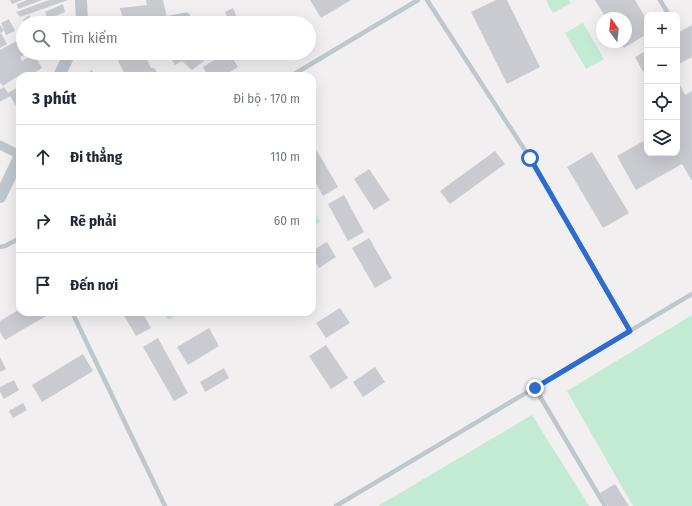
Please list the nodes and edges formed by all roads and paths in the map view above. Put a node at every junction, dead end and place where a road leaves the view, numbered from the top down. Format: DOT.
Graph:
graph roads {
  1 [pos="81,0"];
  2 [pos="418,0"];
  3 [pos="427,0"];
  4 [pos="660,0"];
  5 [pos="667,12"];
  6 [pos="82,16"];
  7 [pos="67,60"];
  8 [pos="61,72"];
  9 [pos="298,72"];
  10 [pos="0,145"];
  11 [pos="16,153"];
  12 [pos="16,163"];
  13 [pos="0,197"];
  14 [pos="16,240"];
  15 [pos="0,247"];
  16 [pos="692,294"];
  17 [pos="74,316"];
  18 [pos="630,331"];
  19 [pos="535,388"];
  20 [pos="165,506"];
  21 [pos="336,506"];
  22 [pos="605,506"];
  1 -- 6 [label="street"];
  2 -- 9 [label="lane"];
  3 -- 18 [label="lane"];
  4 -- 5 [label="lane"];
  7 -- 8 [label="street"];
  10 -- 11 [label="street"];
  12 -- 13 [label="street"];
  14 -- 15 [label="lane"];
  16 -- 18 [label="lane"];
  17 -- 20 [label="lane"];
  18 -- 19 [label="lane"];
  19 -- 21 [label="lane"];
  19 -- 22 [label="lane"];
}
